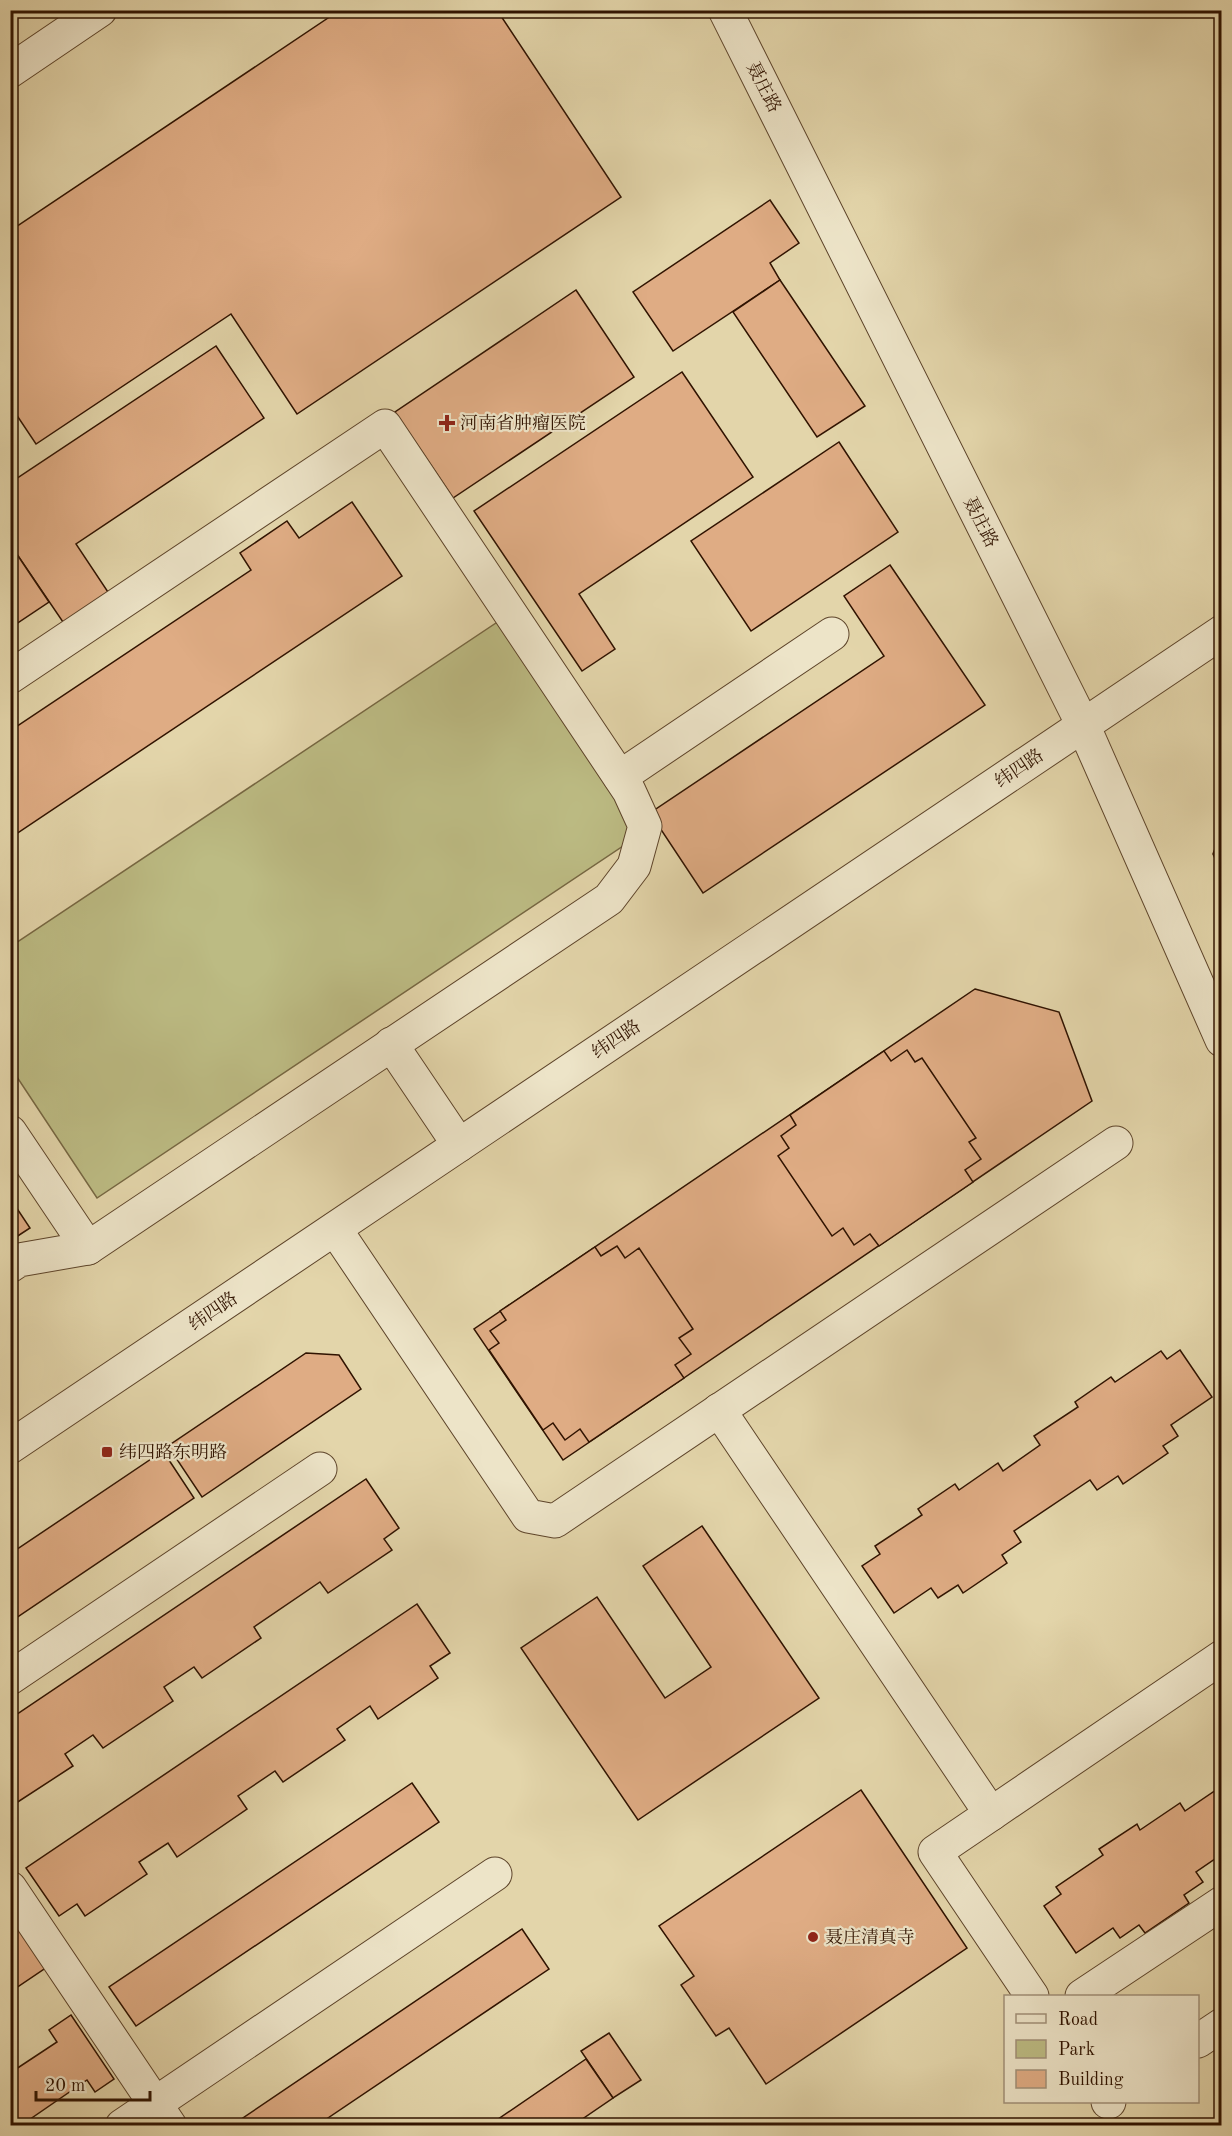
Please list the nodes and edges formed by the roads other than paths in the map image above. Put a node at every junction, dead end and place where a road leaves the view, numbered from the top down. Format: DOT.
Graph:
graph roads {
  1 [pos="100,10"];
  2 [pos="725,10"];
  3 [pos="10,71"];
  4 [pos="1221,632"];
  5 [pos="832,634"];
  6 [pos="10,677"];
  7 [pos="1083,725"];
  8 [pos="620,777"];
  9 [pos="1221,1040"];
  10 [pos="391,1044"];
  11 [pos="10,1132"];
  12 [pos="1116,1143"];
  13 [pos="459,1145"];
  14 [pos="335,1229"];
  15 [pos="88,1248"];
  16 [pos="10,1266"];
  17 [pos="719,1410"];
  18 [pos="10,1447"];
  19 [pos="320,1469"];
  20 [pos="1221,1656"];
  21 [pos="10,1678"];
  22 [pos="991,1814"];
  23 [pos="495,1874"];
  24 [pos="10,1888"];
  25 [pos="1221,1903"];
  26 [pos="1031,1995"];
  27 [pos="1083,1995"];
  28 [pos="1221,2025"];
  29 [pos="1199,2040"];
  30 [pos="163,2114"];
  31 [pos="122,2126"];
  1 -- 3 [label="street"];
  2 -- 7 [label="street, 聂庄路"];
  4 -- 7 [label="street, 纬四路"];
  5 -- 8 [label="street"];
  6 -- 8 [label="street"];
  7 -- 9 [label="street, 聂庄路"];
  7 -- 13 [label="street, 纬四路"];
  8 -- 10 [label="street"];
  10 -- 13 [label="street"];
  10 -- 15 [label="street"];
  11 -- 15 [label="street"];
  12 -- 17 [label="street"];
  13 -- 14 [label="street, 纬四路"];
  14 -- 17 [label="street"];
  14 -- 18 [label="street, 纬四路"];
  15 -- 16 [label="street"];
  17 -- 22 [label="street"];
  19 -- 21 [label="street"];
  20 -- 22 [label="street"];
  22 -- 26 [label="street"];
  23 -- 30 [label="street"];
  24 -- 30 [label="street"];
  25 -- 27 [label="street"];
  28 -- 29 [label="street"];
  30 -- 31 [label="street"];
}
